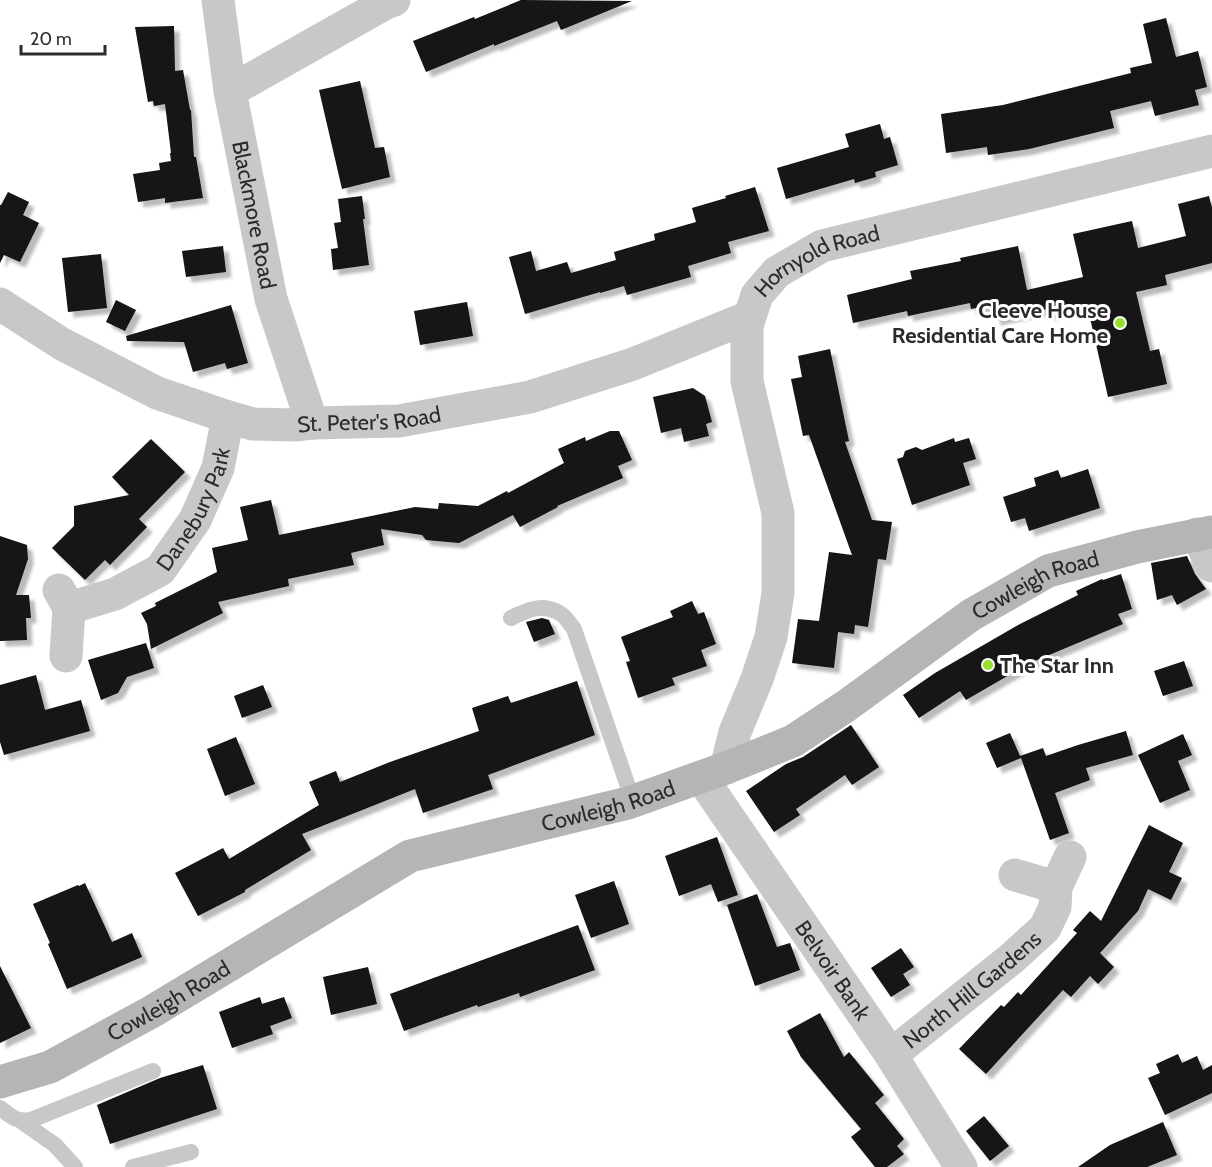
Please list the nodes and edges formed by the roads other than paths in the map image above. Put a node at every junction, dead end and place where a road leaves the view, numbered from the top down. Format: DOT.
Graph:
graph roads {
  1 [pos="218,0"];
  2 [pos="394,0"];
  3 [pos="230,91"];
  4 [pos="1212,151"];
  5 [pos="0,303"];
  6 [pos="750,317"];
  7 [pos="228,417"];
  8 [pos="312,423"];
  9 [pos="1204,533"];
  10 [pos="1212,566"];
  11 [pos="511,618"];
  12 [pos="66,656"];
  13 [pos="714,773"];
  14 [pos="633,801"];
  15 [pos="1070,857"];
  16 [pos="1015,875"];
  17 [pos="1056,887"];
  18 [pos="891,1055"];
  19 [pos="153,1071"];
  20 [pos="0,1082"];
  21 [pos="0,1108"];
  22 [pos="21,1121"];
  23 [pos="191,1152"];
  24 [pos="75,1167"];
  25 [pos="133,1167"];
  26 [pos="961,1167"];
  1 -- 3 [label="street, Blackmore Road"];
  2 -- 3 [label="street"];
  3 -- 8 [label="street, Blackmore Road"];
  4 -- 6 [label="street, Hornyold Road"];
  5 -- 7 [label="street, St. Peter's Road"];
  6 -- 8 [label="street, St. Peter's Road"];
  6 -- 13 [label="street, Hornyold Road"];
  7 -- 8 [label="street, St. Peter's Road"];
  7 -- 12 [label="street, Danebury Park"];
  9 -- 10 [label="street"];
  9 -- 13 [label="main road, Cowleigh Road"];
  11 -- 14 [label="lane"];
  13 -- 14 [label="main road, Cowleigh Road"];
  13 -- 18 [label="street, Belvoir Bank"];
  14 -- 20 [label="main road, Cowleigh Road"];
  15 -- 17 [label="street, North Hill Gardens"];
  16 -- 17 [label="street"];
  17 -- 18 [label="street, North Hill Gardens"];
  18 -- 26 [label="street, Belvoir Bank"];
  19 -- 22 [label="lane"];
  21 -- 22 [label="lane"];
  22 -- 24 [label="lane"];
  23 -- 25 [label="lane"];
}
